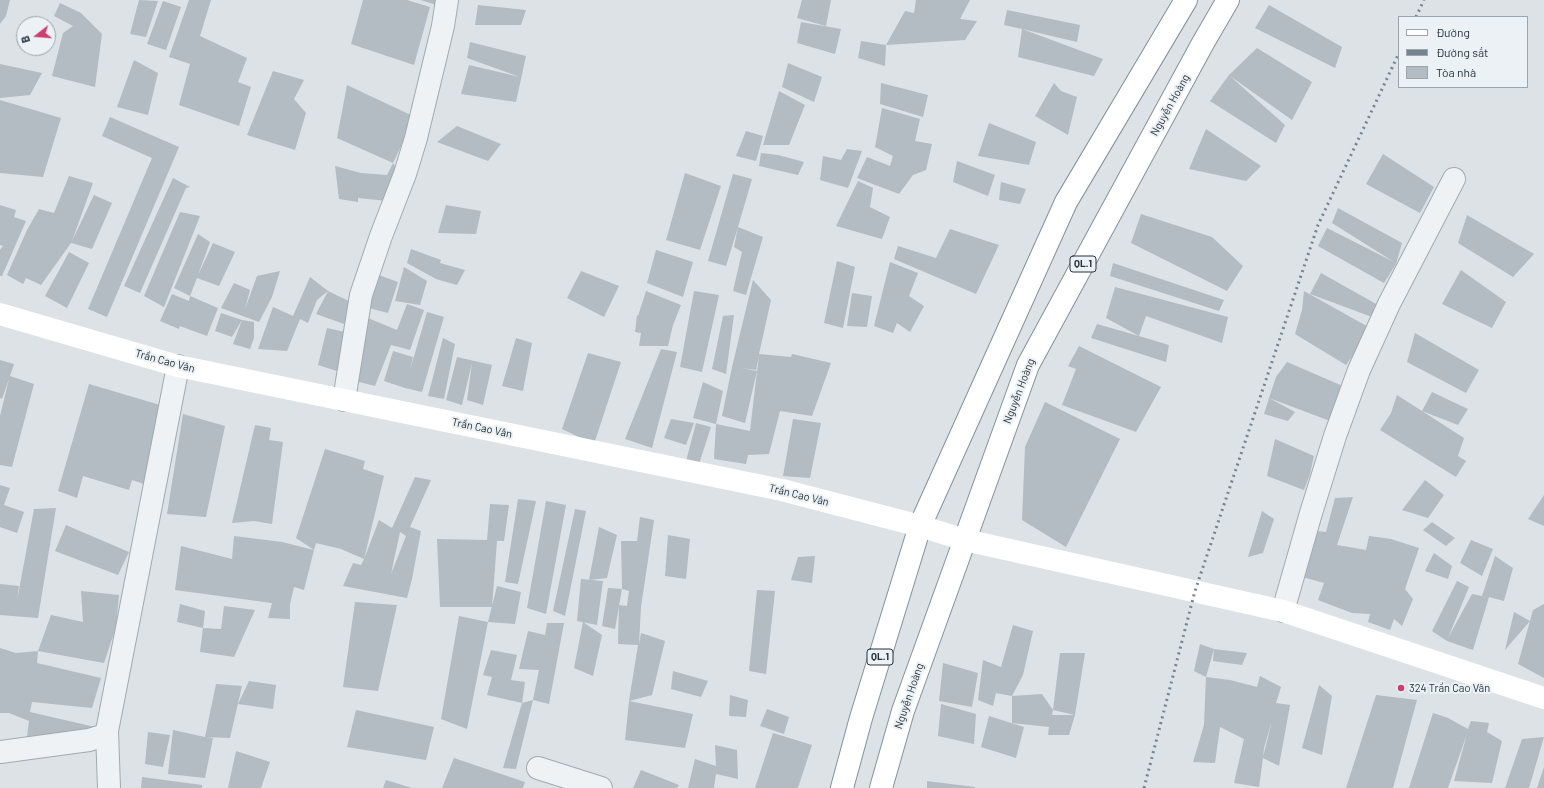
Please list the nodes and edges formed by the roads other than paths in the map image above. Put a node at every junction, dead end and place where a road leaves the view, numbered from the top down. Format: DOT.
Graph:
graph roads {
  1 [pos="447,0"];
  2 [pos="1186,0"];
  3 [pos="1228,0"];
  4 [pos="1454,179"];
  5 [pos="0,314"];
  6 [pos="178,366"];
  7 [pos="344,400"];
  8 [pos="920,526"];
  9 [pos="965,540"];
  10 [pos="1283,611"];
  11 [pos="1544,698"];
  12 [pos="107,731"];
  13 [pos="0,752"];
  14 [pos="538,768"];
  15 [pos="109,788"];
  16 [pos="601,788"];
  17 [pos="842,788"];
  18 [pos="881,788"];
  1 -- 7 [label="street"];
  2 -- 8 [label="main road, QL.1"];
  3 -- 9 [label="main road, Nguyễn Hoàng / QL.1"];
  4 -- 10 [label="street"];
  5 -- 6 [label="main road, Trần Cao Vân"];
  6 -- 7 [label="main road, Trần Cao Vân"];
  6 -- 12 [label="street"];
  7 -- 8 [label="main road, Trần Cao Vân"];
  8 -- 9 [label="main road, Trần Cao Vân"];
  8 -- 17 [label="main road, QL.1"];
  9 -- 10 [label="main road, Trần Cao Vân"];
  9 -- 18 [label="main road, Nguyễn Hoàng / QL.1"];
  10 -- 11 [label="main road, Trần Cao Vân"];
  12 -- 13 [label="street"];
  12 -- 15 [label="street"];
  14 -- 16 [label="street"];
}
